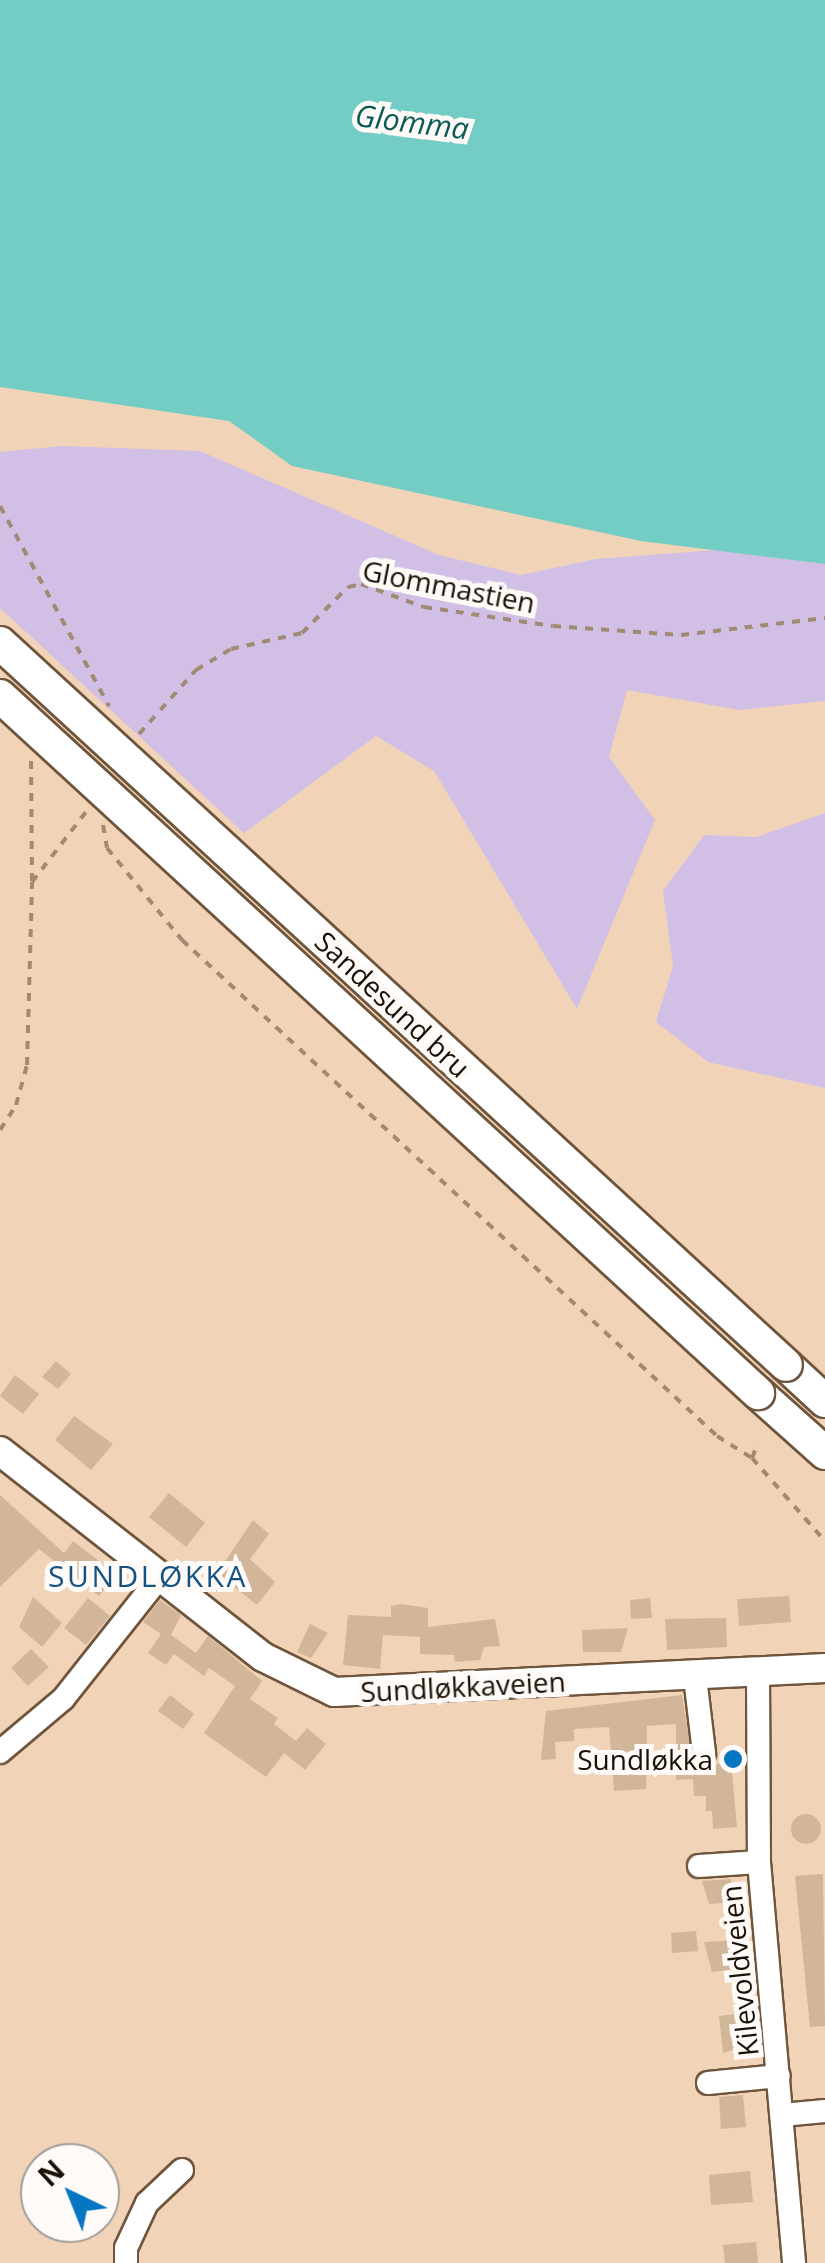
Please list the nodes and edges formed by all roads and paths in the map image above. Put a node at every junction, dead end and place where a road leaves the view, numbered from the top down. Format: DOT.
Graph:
graph roads {
  1 [pos="825,618"];
  2 [pos="0,643"];
  3 [pos="0,696"];
  4 [pos="133,742"];
  5 [pos="31,755"];
  6 [pos="92,803"];
  7 [pos="32,882"];
  8 [pos="0,1130"];
  9 [pos="825,1401"];
  10 [pos="0,1451"];
  11 [pos="825,1453"];
  12 [pos="752,1458"];
  13 [pos="825,1541"];
  14 [pos="162,1574"];
  15 [pos="825,1668"];
  16 [pos="758,1673"];
  17 [pos="695,1677"];
  18 [pos="0,1752"];
  19 [pos="704,1753"];
  20 [pos="759,1862"];
  21 [pos="699,1866"];
  22 [pos="779,2076"];
  23 [pos="708,2083"];
  24 [pos="825,2111"];
  25 [pos="782,2115"];
  26 [pos="182,2170"];
  27 [pos="126,2263"];
  28 [pos="794,2263"];
  1 -- 4 [label="path, Glommastien"];
  2 -- 9 [label="highway, Sandesund bru, bridge"];
  3 -- 11 [label="highway, Sandesund bru, bridge"];
  5 -- 7 [label="path"];
  6 -- 7 [label="path"];
  7 -- 8 [label="path"];
  10 -- 14 [label="main road, Sundløkkaveien"];
  12 -- 13 [label="path"];
  14 -- 17 [label="main road, Sundløkkaveien"];
  14 -- 18 [label="street"];
  15 -- 16 [label="main road, Sundløkkaveien"];
  16 -- 17 [label="main road, Sundløkkaveien"];
  16 -- 20 [label="street, Kilevoldveien"];
  17 -- 19 [label="street"];
  20 -- 21 [label="street"];
  20 -- 22 [label="street, Kilevoldveien"];
  22 -- 23 [label="street"];
  22 -- 25 [label="street, Kilevoldveien"];
  24 -- 25 [label="street"];
  25 -- 28 [label="street, Kilevoldveien"];
  26 -- 27 [label="street"];
}
